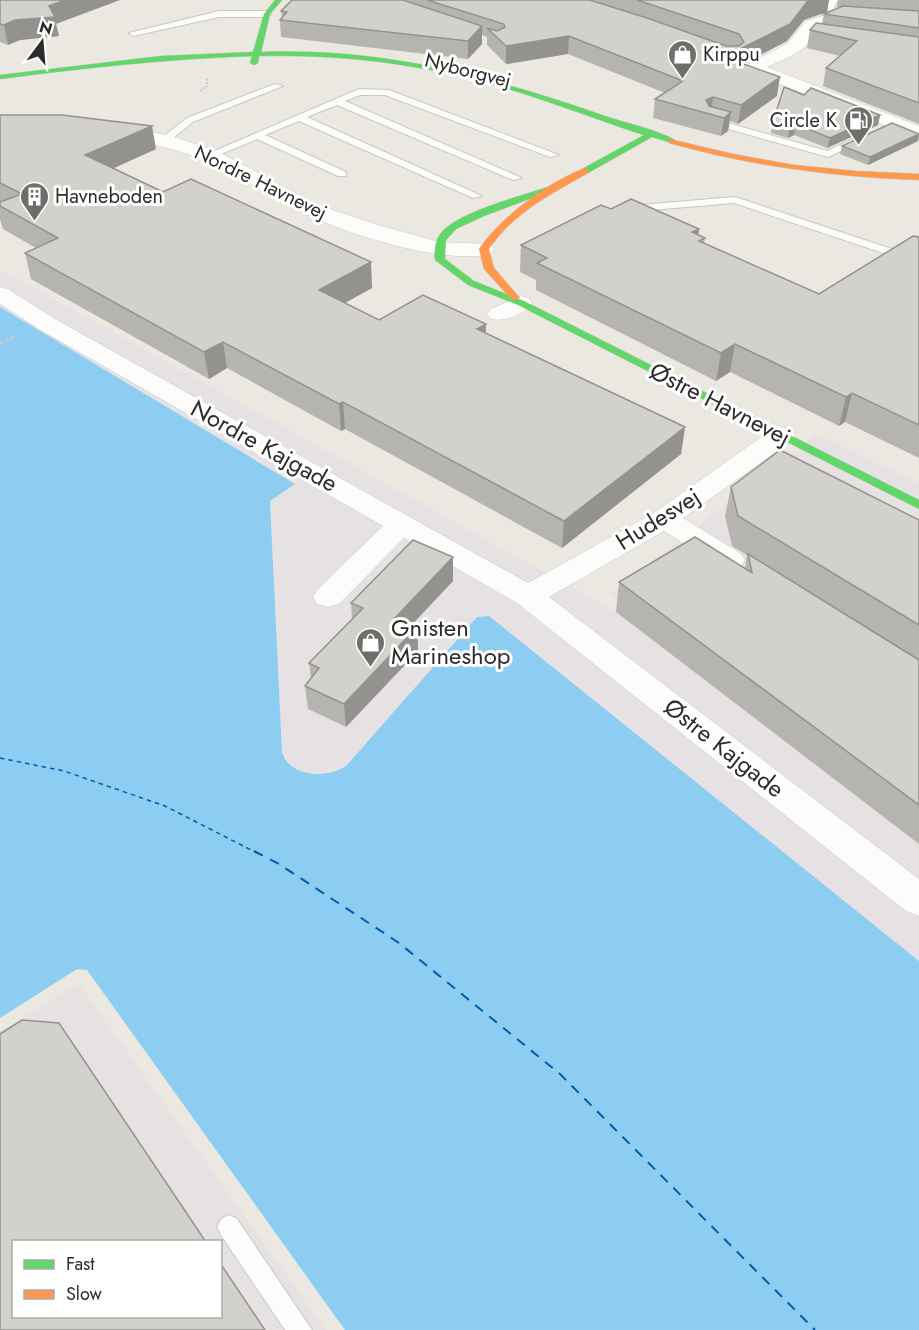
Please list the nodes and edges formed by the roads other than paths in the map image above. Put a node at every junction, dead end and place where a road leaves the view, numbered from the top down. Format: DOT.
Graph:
graph roads {
  1 [pos="279,0"];
  2 [pos="836,8"];
  3 [pos="267,14"];
  4 [pos="919,21"];
  5 [pos="133,33"];
  6 [pos="255,57"];
  7 [pos="102,63"];
  8 [pos="0,77"];
  9 [pos="0,83"];
  10 [pos="278,86"];
  11 [pos="28,88"];
  12 [pos="337,101"];
  13 [pos="298,117"];
  14 [pos="710,121"];
  15 [pos="95,128"];
  16 [pos="919,133"];
  17 [pos="651,134"];
  18 [pos="257,135"];
  19 [pos="869,135"];
  20 [pos="164,140"];
  21 [pos="638,143"];
  22 [pos="210,155"];
  23 [pos="554,155"];
  24 [pos="342,174"];
  25 [pos="919,177"];
  26 [pos="518,178"];
  27 [pos="560,186"];
  28 [pos="919,187"];
  29 [pos="477,196"];
  30 [pos="610,210"];
  31 [pos="438,249"];
  32 [pos="483,249"];
  33 [pos="900,254"];
  34 [pos="919,255"];
  35 [pos="919,261"];
  36 [pos="0,294"];
  37 [pos="521,303"];
  38 [pos="499,314"];
  39 [pos="782,435"];
  40 [pos="919,505"];
  41 [pos="664,519"];
  42 [pos="402,524"];
  43 [pos="752,574"];
  44 [pos="528,596"];
  45 [pos="328,597"];
  46 [pos="919,900"];
  47 [pos="229,1227"];
  48 [pos="300,1330"];
  1 -- 3 [label="street"];
  2 -- 4 [label="street"];
  2 -- 16 [label="street"];
  3 -- 5 [label="lane"];
  3 -- 6 [label="street"];
  6 -- 7 [label="street, Nyborgvej"];
  6 -- 11 [label="street, Nyborgvej"];
  6 -- 17 [label="street, Nyborgvej"];
  6 -- 21 [label="street, Nyborgvej"];
  7 -- 8 [label="street, Nyborgvej"];
  7 -- 9 [label="street, Nyborgvej"];
  10 -- 20 [label="lane"];
  12 -- 13 [label="lane"];
  12 -- 23 [label="lane"];
  12 -- 26 [label="lane"];
  13 -- 18 [label="lane"];
  13 -- 29 [label="lane"];
  14 -- 19 [label="lane"];
  15 -- 20 [label="street, Nordre Havnevej"];
  17 -- 21 [label="street"];
  17 -- 25 [label="street, Nyborgvej"];
  18 -- 22 [label="lane"];
  18 -- 24 [label="lane"];
  20 -- 22 [label="street, Nordre Havnevej"];
  21 -- 27 [label="street"];
  21 -- 28 [label="street, Nyborgvej"];
  22 -- 31 [label="street, Nordre Havnevej"];
  27 -- 31 [label="street"];
  27 -- 32 [label="street"];
  30 -- 33 [label="lane"];
  31 -- 32 [label="street, Nordre Havnevej"];
  31 -- 37 [label="street, Østre Havnevej"];
  32 -- 37 [label="street, Østre Havnevej"];
  33 -- 34 [label="lane"];
  33 -- 35 [label="lane"];
  36 -- 42 [label="street, Nordre Kajgade"];
  37 -- 38 [label="street"];
  37 -- 39 [label="street, Østre Havnevej"];
  39 -- 40 [label="street, Østre Havnevej"];
  39 -- 41 [label="street, Hudesvej"];
  41 -- 43 [label="street"];
  41 -- 44 [label="street, Hudesvej"];
  42 -- 44 [label="street, Nordre Kajgade"];
  42 -- 45 [label="street"];
  44 -- 46 [label="street, Østre Kajgade"];
  47 -- 48 [label="lane"];
}
